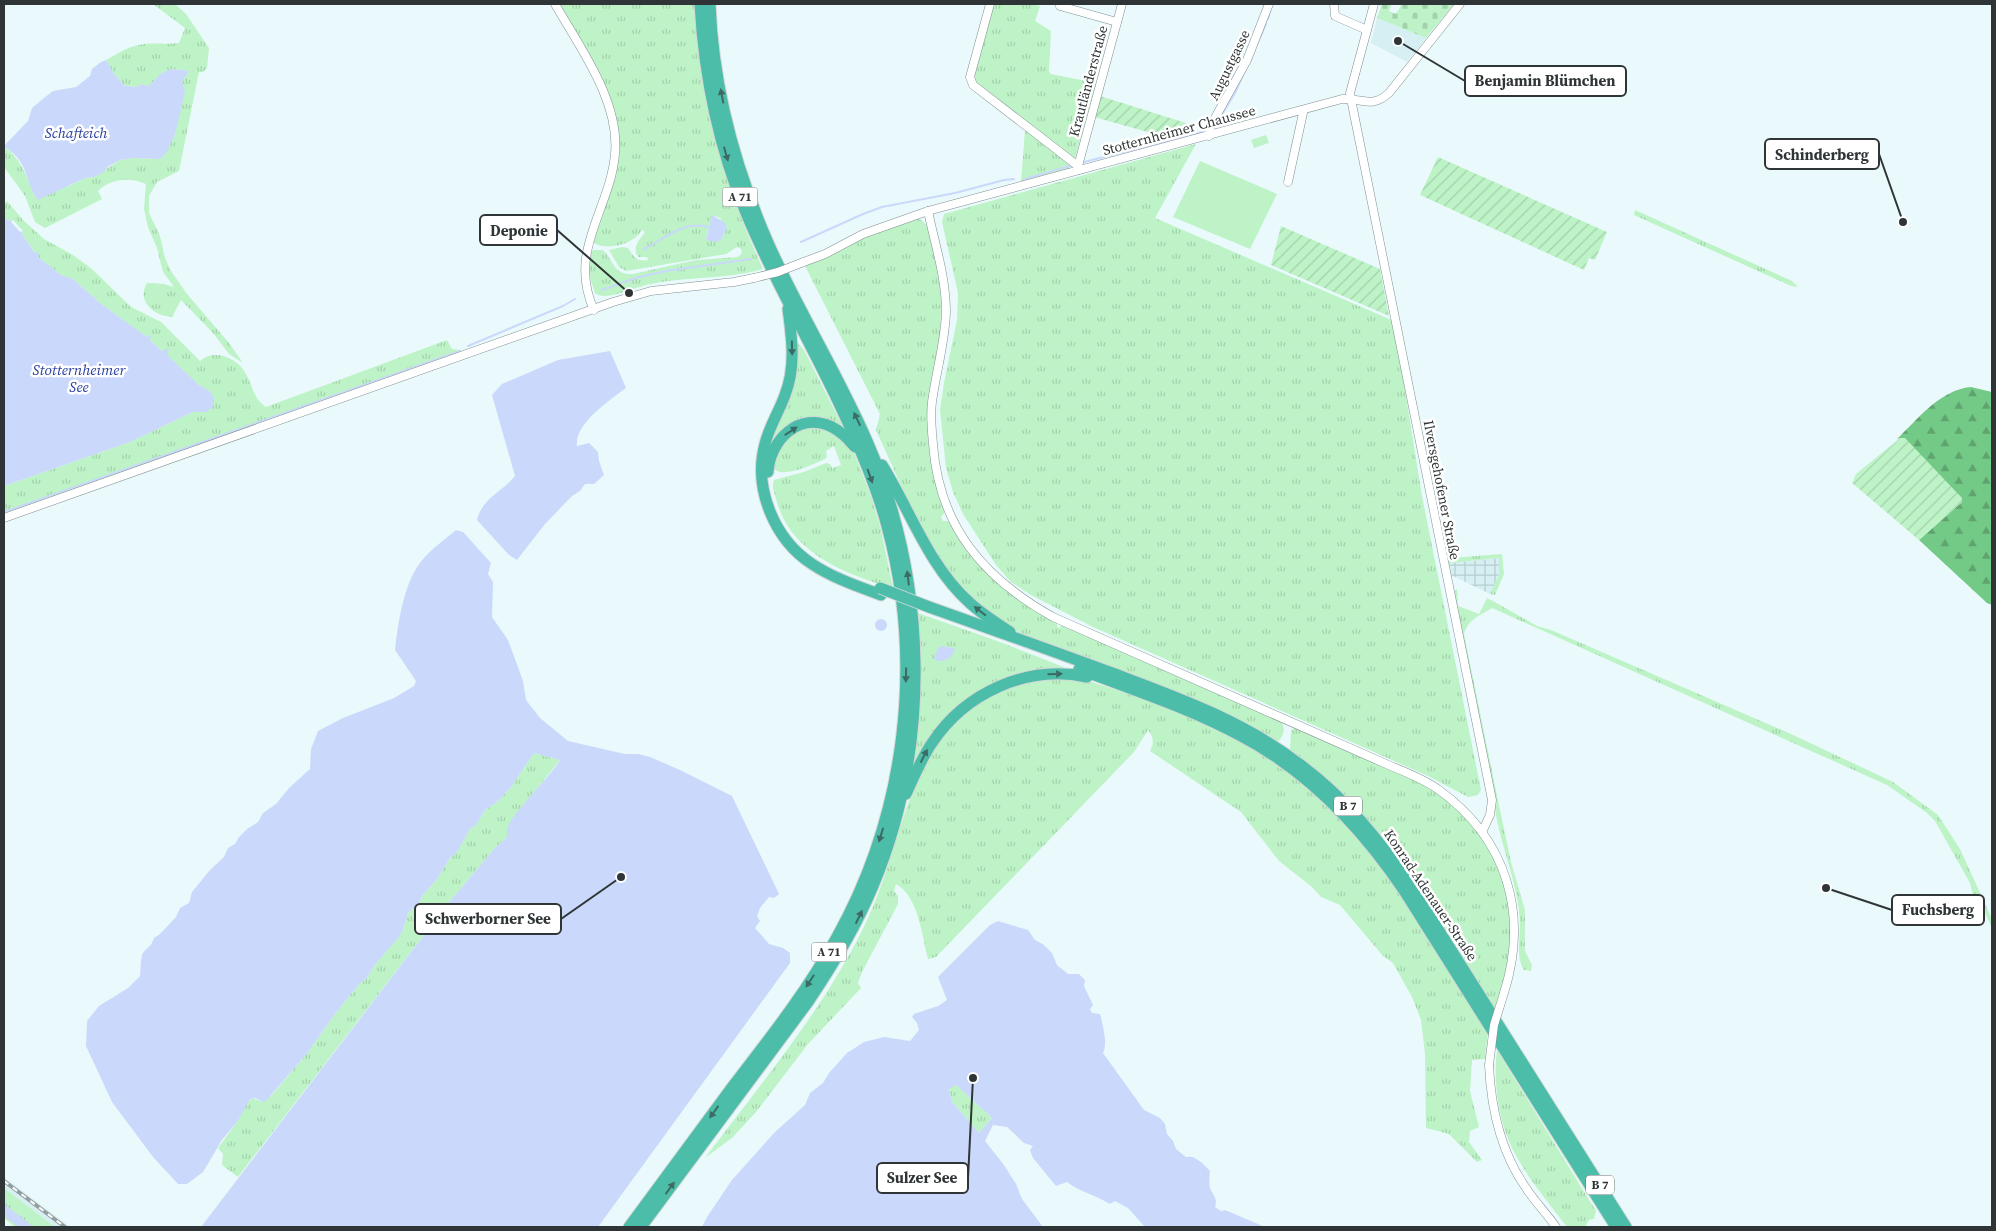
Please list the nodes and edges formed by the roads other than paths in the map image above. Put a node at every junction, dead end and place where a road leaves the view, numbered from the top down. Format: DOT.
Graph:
graph roads {
  1 [pos="555,4"];
  2 [pos="700,4"];
  3 [pos="710,4"];
  4 [pos="990,4"];
  5 [pos="1061,4"];
  6 [pos="1122,4"];
  7 [pos="1269,4"];
  8 [pos="1334,4"];
  9 [pos="1374,4"];
  10 [pos="1460,4"];
  11 [pos="1117,22"];
  12 [pos="1367,30"];
  13 [pos="1351,99"];
  14 [pos="1302,110"];
  15 [pos="1209,136"];
  16 [pos="1078,168"];
  17 [pos="1288,182"];
  18 [pos="928,211"];
  19 [pos="786,300"];
  20 [pos="594,310"];
  21 [pos="867,441"];
  22 [pos="863,456"];
  23 [pos="4,518"];
  24 [pos="880,592"];
  25 [pos="930,610"];
  26 [pos="1036,645"];
  27 [pos="1111,682"];
  28 [pos="896,816"];
  29 [pos="1482,832"];
  30 [pos="629,1227"];
  31 [pos="641,1227"];
  32 [pos="1556,1227"];
  33 [pos="1616,1227"];
  34 [pos="1626,1227"];
  1 -- 20 [label="street"];
  2 -- 19 [label="highway, A 71, one-way"];
  21 -- 3 [label="highway, A 71, one-way"];
  4 -- 16 [label="street"];
  5 -- 11 [label="street"];
  6 -- 11 [label="street, Krautländerstraße"];
  7 -- 15 [label="street, Augustgasse"];
  8 -- 12 [label="street"];
  9 -- 12 [label="street"];
  10 -- 13 [label="street, Stotternheimer Chaussee"];
  11 -- 16 [label="street, Krautländerstraße"];
  12 -- 13 [label="street"];
  13 -- 14 [label="street, Stotternheimer Chaussee"];
  13 -- 29 [label="street, Ilversgehofener Straße"];
  14 -- 15 [label="street, Stotternheimer Chaussee"];
  14 -- 17 [label="street"];
  15 -- 16 [label="street, Stotternheimer Chaussee"];
  16 -- 18 [label="street, Stotternheimer Chaussee"];
  18 -- 20 [label="street, Stotternheimer Chaussee, bridge"];
  18 -- 29 [label="street"];
  19 -- 22 [label="highway, A 71"];
  19 -- 24 [label="highway, one-way"];
  20 -- 23 [label="street, Stotternheimer Chaussee"];
  26 -- 21 [label="highway, one-way"];
  28 -- 21 [label="highway, A 71, one-way"];
  24 -- 22 [label="highway, one-way"];
  22 -- 30 [label="highway, A 71, one-way"];
  24 -- 25 [label="highway, bridge"];
  25 -- 26 [label="highway"];
  25 -- 27 [label="highway"];
  26 -- 34 [label="highway, Konrad-Adenauer-Straße / B 7"];
  28 -- 27 [label="highway, one-way"];
  27 -- 33 [label="highway, Konrad-Adenauer-Straße / B 7"];
  31 -- 28 [label="highway, A 71, one-way"];
  29 -- 32 [label="street, bridge"];
}
